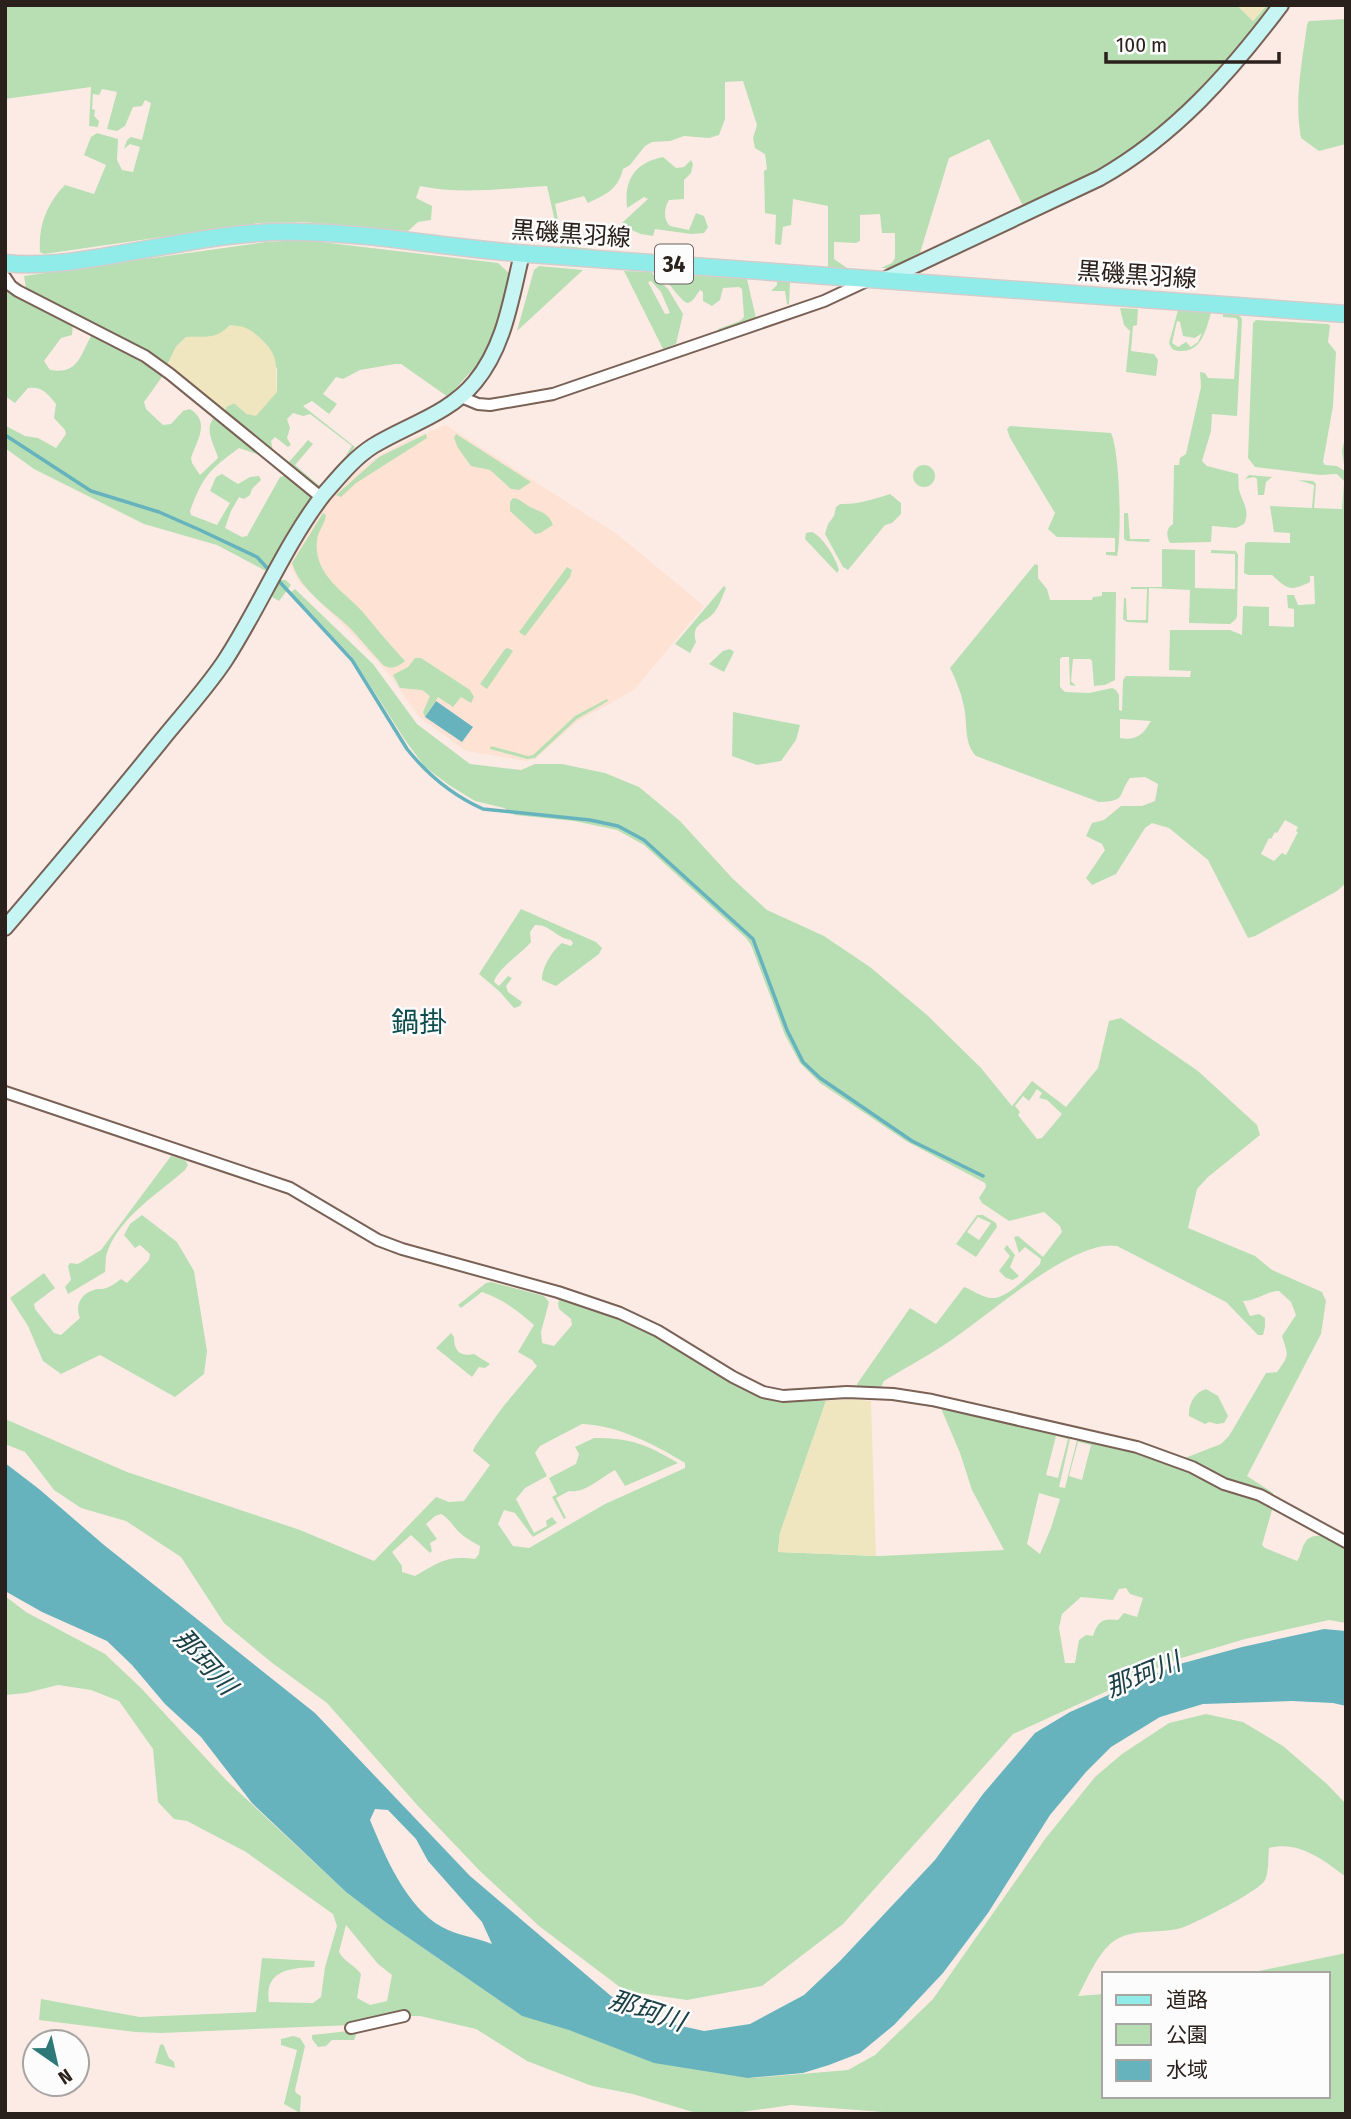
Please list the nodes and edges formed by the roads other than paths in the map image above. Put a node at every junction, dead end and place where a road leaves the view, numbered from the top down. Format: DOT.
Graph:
graph roads {
  1 [pos="1282,5"];
  2 [pos="522,254"];
  3 [pos="5,263"];
  4 [pos="5,277"];
  5 [pos="882,278"];
  6 [pos="1346,314"];
  7 [pos="461,397"];
  8 [pos="322,498"];
  9 [pos="5,928"];
  10 [pos="5,1093"];
  11 [pos="1346,1542"];
  12 [pos="404,2016"];
  13 [pos="351,2028"];
  1 -- 5 [label="street"];
  2 -- 3 [label="main road, 黒磯黒羽線 / 34"];
  2 -- 5 [label="main road, 黒磯黒羽線 / 34"];
  2 -- 7 [label="street"];
  4 -- 8 [label="street"];
  5 -- 6 [label="main road, 黒磯黒羽線 / 34"];
  5 -- 7 [label="street"];
  7 -- 8 [label="street"];
  8 -- 9 [label="street"];
  10 -- 11 [label="street"];
  12 -- 13 [label="street"];
}
